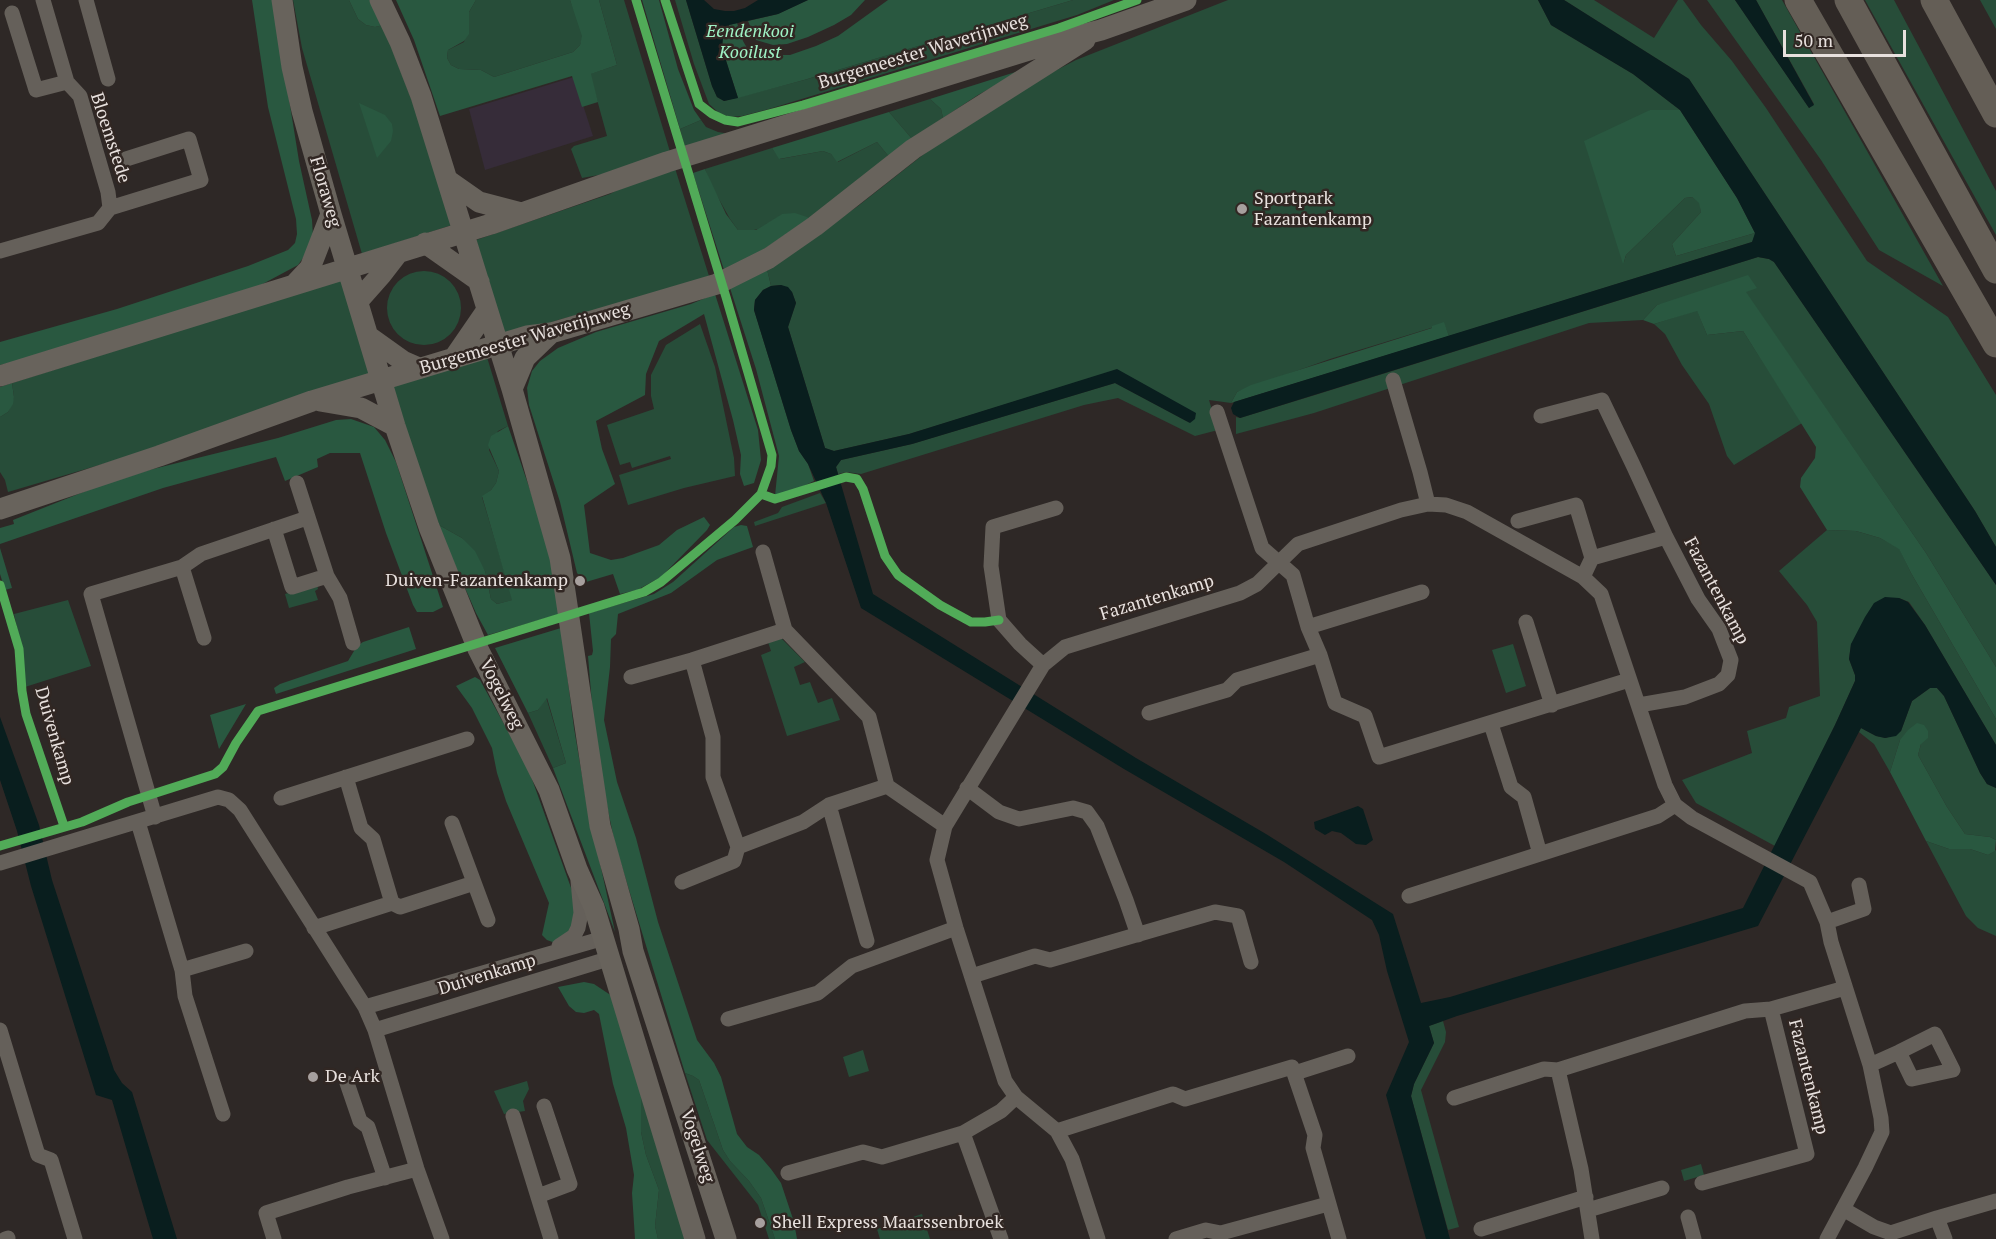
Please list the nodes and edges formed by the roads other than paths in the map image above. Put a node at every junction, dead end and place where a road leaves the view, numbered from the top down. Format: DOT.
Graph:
graph roads {
  1 [pos="43,0"];
  2 [pos="86,0"];
  3 [pos="282,0"];
  4 [pos="380,0"];
  5 [pos="1186,0"];
  6 [pos="1798,0"];
  7 [pos="1848,0"];
  8 [pos="1934,0"];
  9 [pos="12,13"];
  10 [pos="1101,30"];
  11 [pos="108,79"];
  12 [pos="67,82"];
  13 [pos="1996,114"];
  14 [pos="123,160"];
  15 [pos="448,181"];
  16 [pos="110,208"];
  17 [pos="521,213"];
  18 [pos="331,214"];
  19 [pos="464,232"];
  20 [pos="425,243"];
  21 [pos="0,251"];
  22 [pos="398,252"];
  23 [pos="348,268"];
  24 [pos="1996,270"];
  25 [pos="479,281"];
  26 [pos="295,284"];
  27 [pos="358,301"];
  28 [pos="488,310"];
  29 [pos="551,333"];
  30 [pos="368,336"];
  31 [pos="498,344"];
  32 [pos="1996,344"];
  33 [pos="454,358"];
  34 [pos="419,368"];
  35 [pos="0,376"];
  36 [pos="381,380"];
  37 [pos="1393,380"];
  38 [pos="512,389"];
  39 [pos="312,400"];
  40 [pos="1217,412"];
  41 [pos="1541,416"];
  42 [pos="395,426"];
  43 [pos="297,483"];
  44 [pos="1428,504"];
  45 [pos="1056,508"];
  46 [pos="0,509"];
  47 [pos="307,518"];
  48 [pos="1518,521"];
  49 [pos="274,530"];
  50 [pos="1666,537"];
  51 [pos="763,552"];
  52 [pos="1592,558"];
  53 [pos="1279,562"];
  54 [pos="182,567"];
  55 [pos="327,576"];
  56 [pos="1583,578"];
  57 [pos="1422,592"];
  58 [pos="1526,622"];
  59 [pos="1308,627"];
  60 [pos="785,630"];
  61 [pos="204,638"];
  62 [pos="353,643"];
  63 [pos="1320,655"];
  64 [pos="692,660"];
  65 [pos="1043,665"];
  66 [pos="631,677"];
  67 [pos="1629,680"];
  68 [pos="1552,705"];
  69 [pos="1638,705"];
  70 [pos="1149,713"];
  71 [pos="1491,724"];
  72 [pos="467,739"];
  73 [pos="346,777"];
  74 [pos="887,786"];
  75 [pos="967,788"];
  76 [pos="281,798"];
  77 [pos="829,805"];
  78 [pos="1675,805"];
  79 [pos="155,817"];
  80 [pos="138,822"];
  81 [pos="452,823"];
  82 [pos="945,826"];
  83 [pos="738,847"];
  84 [pos="1540,854"];
  85 [pos="0,863"];
  86 [pos="577,869"];
  87 [pos="682,882"];
  88 [pos="474,883"];
  89 [pos="1859,885"];
  90 [pos="1409,896"];
  91 [pos="392,903"];
  92 [pos="488,920"];
  93 [pos="1827,922"];
  94 [pos="314,928"];
  95 [pos="956,928"];
  96 [pos="629,929"];
  97 [pos="1138,934"];
  98 [pos="604,938"];
  99 [pos="867,941"];
  100 [pos="246,951"];
  101 [pos="633,951"];
  102 [pos="546,954"];
  103 [pos="611,958"];
  104 [pos="1251,962"];
  105 [pos="182,970"];
  106 [pos="972,976"];
  107 [pos="1845,988"];
  108 [pos="365,1007"];
  109 [pos="1771,1009"];
  110 [pos="728,1019"];
  111 [pos="0,1030"];
  112 [pos="375,1030"];
  113 [pos="1899,1052"];
  114 [pos="1348,1056"];
  115 [pos="1870,1065"];
  116 [pos="1558,1070"];
  117 [pos="1294,1073"];
  118 [pos="347,1083"];
  119 [pos="1016,1097"];
  120 [pos="1454,1098"];
  121 [pos="544,1106"];
  122 [pos="223,1113"];
  123 [pos="513,1116"];
  124 [pos="1058,1131"];
  125 [pos="963,1133"];
  126 [pos="417,1169"];
  127 [pos="788,1173"];
  128 [pos="385,1178"];
  129 [pos="1702,1183"];
  130 [pos="1662,1188"];
  131 [pos="538,1196"];
  132 [pos="1996,1201"];
  133 [pos="1328,1204"];
  134 [pos="1587,1204"];
  135 [pos="1843,1209"];
  136 [pos="1688,1217"];
  137 [pos="1937,1218"];
  138 [pos="1481,1230"];
  139 [pos="1221,1236"];
  140 [pos="75,1239"];
  141 [pos="274,1239"];
  142 [pos="442,1239"];
  143 [pos="551,1239"];
  144 [pos="695,1239"];
  145 [pos="726,1239"];
  146 [pos="1001,1239"];
  147 [pos="1098,1239"];
  148 [pos="1176,1239"];
  149 [pos="1339,1239"];
  150 [pos="1592,1239"];
  151 [pos="1694,1239"];
  152 [pos="1827,1239"];
  153 [pos="1946,1239"];
  1 -- 12 [label="street, Bloemstede"];
  2 -- 11 [label="street, Bloemstede"];
  3 -- 18 [label="street, Floraweg"];
  4 -- 15 [label="street"];
  5 -- 10 [label="street, Burgemeester Waverijnweg"];
  6 -- 32 [label="highway"];
  7 -- 24 [label="highway"];
  8 -- 13 [label="highway"];
  9 -- 12 [label="street, Bloemstede"];
  10 -- 17 [label="street, Burgemeester Waverijnweg"];
  10 -- 29 [label="street, Burgemeester Waverijnweg"];
  12 -- 16 [label="street, Bloemstede"];
  14 -- 16 [label="street, Bloemstede"];
  15 -- 17 [label="street"];
  15 -- 19 [label="street"];
  16 -- 21 [label="street, Bloemstede"];
  17 -- 19 [label="street, Burgemeester Waverijnweg"];
  18 -- 23 [label="street, Floraweg"];
  18 -- 26 [label="street"];
  19 -- 20 [label="street, Burgemeester Waverijnweg"];
  19 -- 25 [label="street"];
  20 -- 22 [label="street, Burgemeester Waverijnweg"];
  20 -- 25 [label="street"];
  22 -- 23 [label="street, Burgemeester Waverijnweg"];
  22 -- 27 [label="street"];
  23 -- 26 [label="street, Burgemeester Waverijnweg"];
  23 -- 27 [label="street, Floraweg"];
  25 -- 28 [label="street"];
  26 -- 35 [label="street, Burgemeester Waverijnweg"];
  27 -- 30 [label="street, Floraweg"];
  28 -- 31 [label="street"];
  28 -- 33 [label="street"];
  29 -- 31 [label="street, Burgemeester Waverijnweg"];
  29 -- 38 [label="street"];
  30 -- 34 [label="street"];
  30 -- 36 [label="street, Floraweg"];
  31 -- 33 [label="street, Burgemeester Waverijnweg"];
  31 -- 38 [label="street, Vogelweg"];
  33 -- 34 [label="street, Burgemeester Waverijnweg"];
  34 -- 36 [label="street, Burgemeester Waverijnweg"];
  36 -- 39 [label="street, Burgemeester Waverijnweg"];
  36 -- 42 [label="street, Vogelweg"];
  37 -- 44 [label="street"];
  38 -- 96 [label="street, Vogelweg"];
  39 -- 42 [label="street"];
  39 -- 46 [label="street, Burgemeester Waverijnweg"];
  40 -- 53 [label="street"];
  41 -- 50 [label="street, Fazantenkamp"];
  42 -- 86 [label="street, Vogelweg"];
  43 -- 47 [label="street"];
  44 -- 53 [label="street, Fazantenkamp"];
  44 -- 56 [label="street, Fazantenkamp"];
  45 -- 65 [label="street"];
  47 -- 49 [label="street"];
  47 -- 55 [label="street"];
  48 -- 52 [label="street"];
  49 -- 54 [label="street"];
  49 -- 55 [label="street"];
  50 -- 52 [label="street, Fazantenkamp"];
  50 -- 69 [label="street, Fazantenkamp"];
  51 -- 60 [label="street"];
  52 -- 56 [label="street"];
  53 -- 59 [label="street"];
  53 -- 65 [label="street, Fazantenkamp"];
  54 -- 61 [label="street"];
  54 -- 79 [label="street"];
  55 -- 62 [label="street"];
  56 -- 67 [label="street, Fazantenkamp"];
  57 -- 59 [label="street"];
  58 -- 68 [label="street"];
  59 -- 63 [label="street"];
  60 -- 64 [label="street"];
  60 -- 74 [label="street"];
  63 -- 70 [label="street"];
  63 -- 71 [label="street"];
  64 -- 66 [label="street"];
  64 -- 83 [label="street"];
  65 -- 75 [label="street, Fazantenkamp"];
  67 -- 68 [label="street"];
  67 -- 69 [label="street, Fazantenkamp"];
  68 -- 71 [label="street"];
  69 -- 78 [label="street, Fazantenkamp"];
  71 -- 84 [label="street"];
  72 -- 73 [label="street"];
  73 -- 76 [label="street"];
  73 -- 91 [label="street"];
  74 -- 77 [label="street"];
  74 -- 82 [label="street"];
  75 -- 82 [label="street, Fazantenkamp"];
  75 -- 97 [label="street"];
  77 -- 83 [label="street"];
  77 -- 99 [label="street"];
  78 -- 84 [label="street"];
  78 -- 93 [label="street"];
  79 -- 80 [label="street"];
  79 -- 94 [label="street"];
  80 -- 85 [label="street"];
  80 -- 105 [label="street"];
  81 -- 88 [label="street"];
  82 -- 95 [label="street, Fazantenkamp"];
  83 -- 87 [label="street"];
  84 -- 90 [label="street"];
  86 -- 98 [label="street, Vogelweg"];
  86 -- 102 [label="street, Duivenkamp"];
  88 -- 91 [label="street"];
  88 -- 92 [label="street"];
  89 -- 93 [label="street"];
  91 -- 94 [label="street"];
  93 -- 107 [label="street"];
  94 -- 108 [label="street"];
  95 -- 106 [label="street, Fazantenkamp"];
  95 -- 110 [label="street"];
  96 -- 98 [label="street"];
  96 -- 101 [label="street, Vogelweg"];
  97 -- 104 [label="street"];
  97 -- 106 [label="street"];
  98 -- 102 [label="street, Duivenkamp"];
  98 -- 103 [label="street, Vogelweg"];
  100 -- 105 [label="street"];
  101 -- 103 [label="street"];
  101 -- 145 [label="street, Vogelweg"];
  102 -- 108 [label="street, Duivenkamp"];
  103 -- 112 [label="street, Duivenkamp"];
  103 -- 144 [label="street, Vogelweg"];
  105 -- 122 [label="street"];
  106 -- 119 [label="street, Fazantenkamp"];
  107 -- 109 [label="street, Fazantenkamp"];
  107 -- 115 [label="street"];
  108 -- 112 [label="street"];
  109 -- 116 [label="street, Fazantenkamp"];
  109 -- 129 [label="street, Fazantenkamp"];
  111 -- 140 [label="street"];
  112 -- 126 [label="street"];
  113 -- 115 [label="street"];
  114 -- 117 [label="street"];
  115 -- 135 [label="street"];
  116 -- 120 [label="street, Fazantenkamp"];
  116 -- 134 [label="street"];
  117 -- 124 [label="street"];
  117 -- 133 [label="street"];
  118 -- 128 [label="street"];
  119 -- 124 [label="street, Fazantenkamp"];
  119 -- 125 [label="street"];
  121 -- 131 [label="street"];
  123 -- 131 [label="street"];
  124 -- 147 [label="street, Fazantenkamp"];
  125 -- 127 [label="street"];
  125 -- 146 [label="street"];
  126 -- 128 [label="street"];
  126 -- 142 [label="street"];
  128 -- 141 [label="street"];
  130 -- 134 [label="street"];
  131 -- 143 [label="street"];
  132 -- 137 [label="street"];
  133 -- 139 [label="street"];
  133 -- 149 [label="street"];
  134 -- 138 [label="street"];
  134 -- 150 [label="street"];
  135 -- 137 [label="street"];
  135 -- 152 [label="street"];
  136 -- 151 [label="street"];
  137 -- 153 [label="street"];
  139 -- 148 [label="street"];
}
